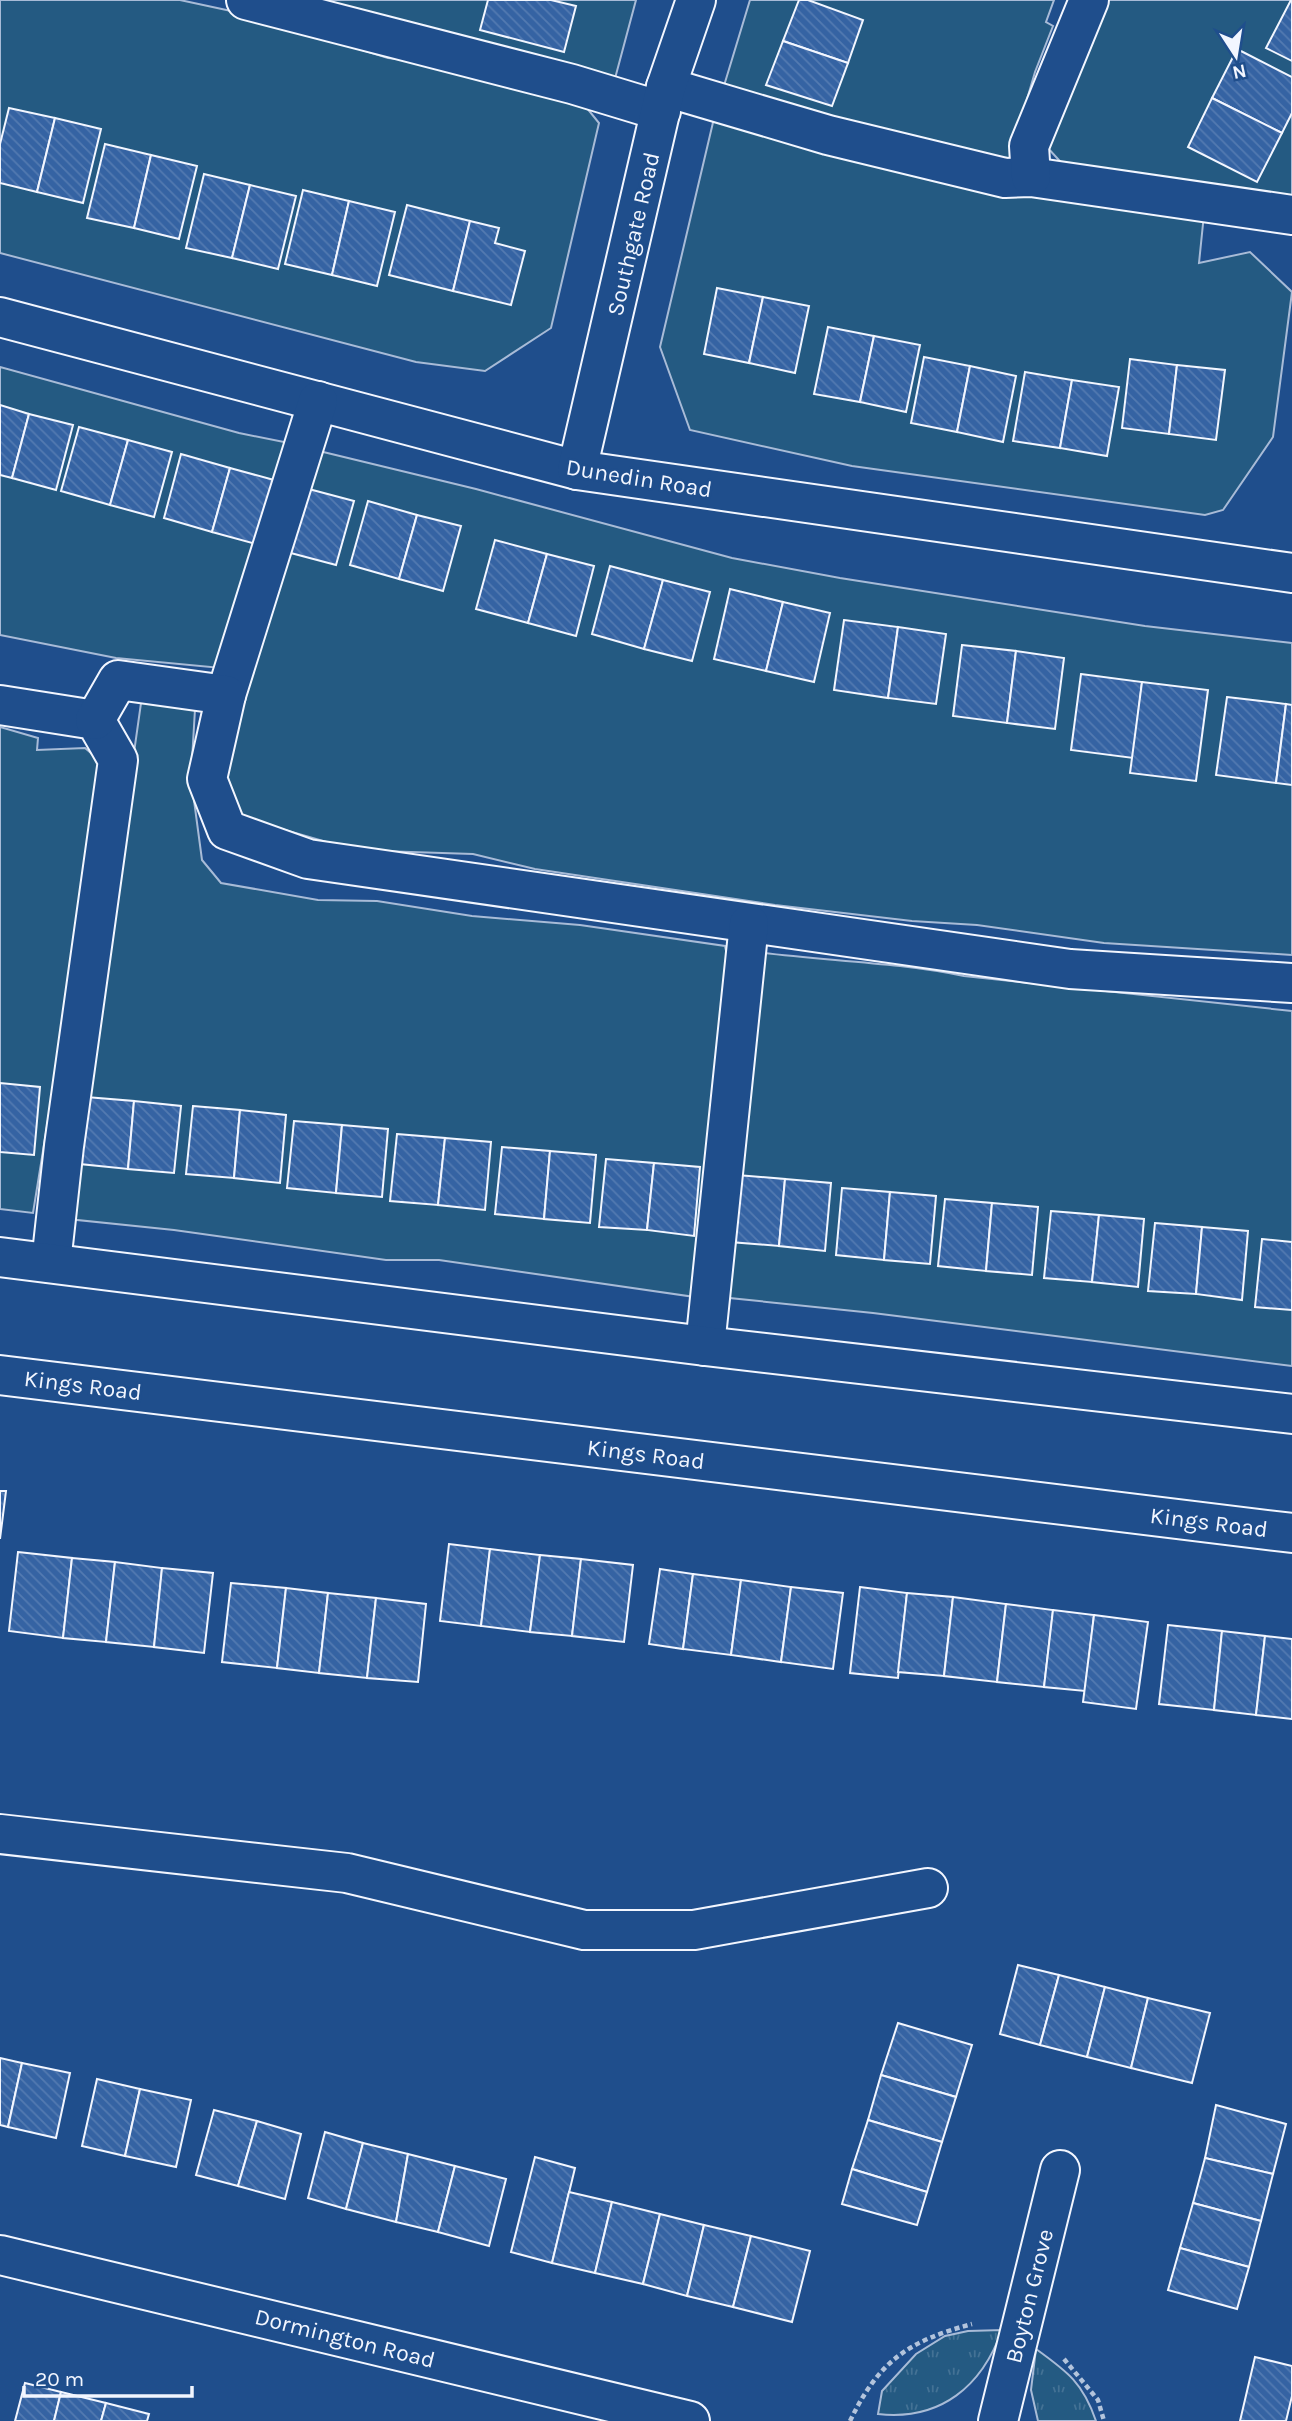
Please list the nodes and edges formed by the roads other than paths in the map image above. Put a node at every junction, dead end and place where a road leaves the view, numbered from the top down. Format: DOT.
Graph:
graph roads {
  1 [pos="696,0"];
  2 [pos="1089,0"];
  3 [pos="261,2"];
  4 [pos="664,99"];
  5 [pos="1031,177"];
  6 [pos="1292,215"];
  7 [pos="0,317"];
  8 [pos="318,401"];
  9 [pos="577,470"];
  10 [pos="1290,565"];
  11 [pos="226,695"];
  12 [pos="0,705"];
  13 [pos="95,720"];
  14 [pos="749,924"];
  15 [pos="1292,983"];
  16 [pos="0,1257"];
  17 [pos="51,1263"];
  18 [pos="705,1346"];
  19 [pos="0,1375"];
  20 [pos="1292,1414"];
  21 [pos="1292,1533"];
  22 [pos="0,1834"];
  23 [pos="928,1888"];
  24 [pos="1060,2170"];
  25 [pos="0,2255"];
  26 [pos="686,2421"];
  27 [pos="998,2421"];
  1 -- 4 [label="street, Southgate Road"];
  2 -- 5 [label="street"];
  3 -- 4 [label="street"];
  4 -- 5 [label="street"];
  4 -- 9 [label="street, Southgate Road"];
  5 -- 6 [label="street"];
  7 -- 8 [label="street, Dunedin Road"];
  8 -- 9 [label="street, Dunedin Road"];
  8 -- 11 [label="street"];
  9 -- 10 [label="street, Dunedin Road"];
  11 -- 13 [label="street"];
  11 -- 14 [label="street"];
  12 -- 13 [label="street"];
  13 -- 17 [label="street"];
  14 -- 15 [label="street"];
  14 -- 18 [label="street"];
  16 -- 17 [label="street"];
  17 -- 18 [label="street"];
  18 -- 20 [label="street"];
  19 -- 21 [label="street, Kings Road"];
  22 -- 23 [label="street"];
  24 -- 27 [label="street, Boyton Grove"];
  25 -- 26 [label="street, Dormington Road"];
}
